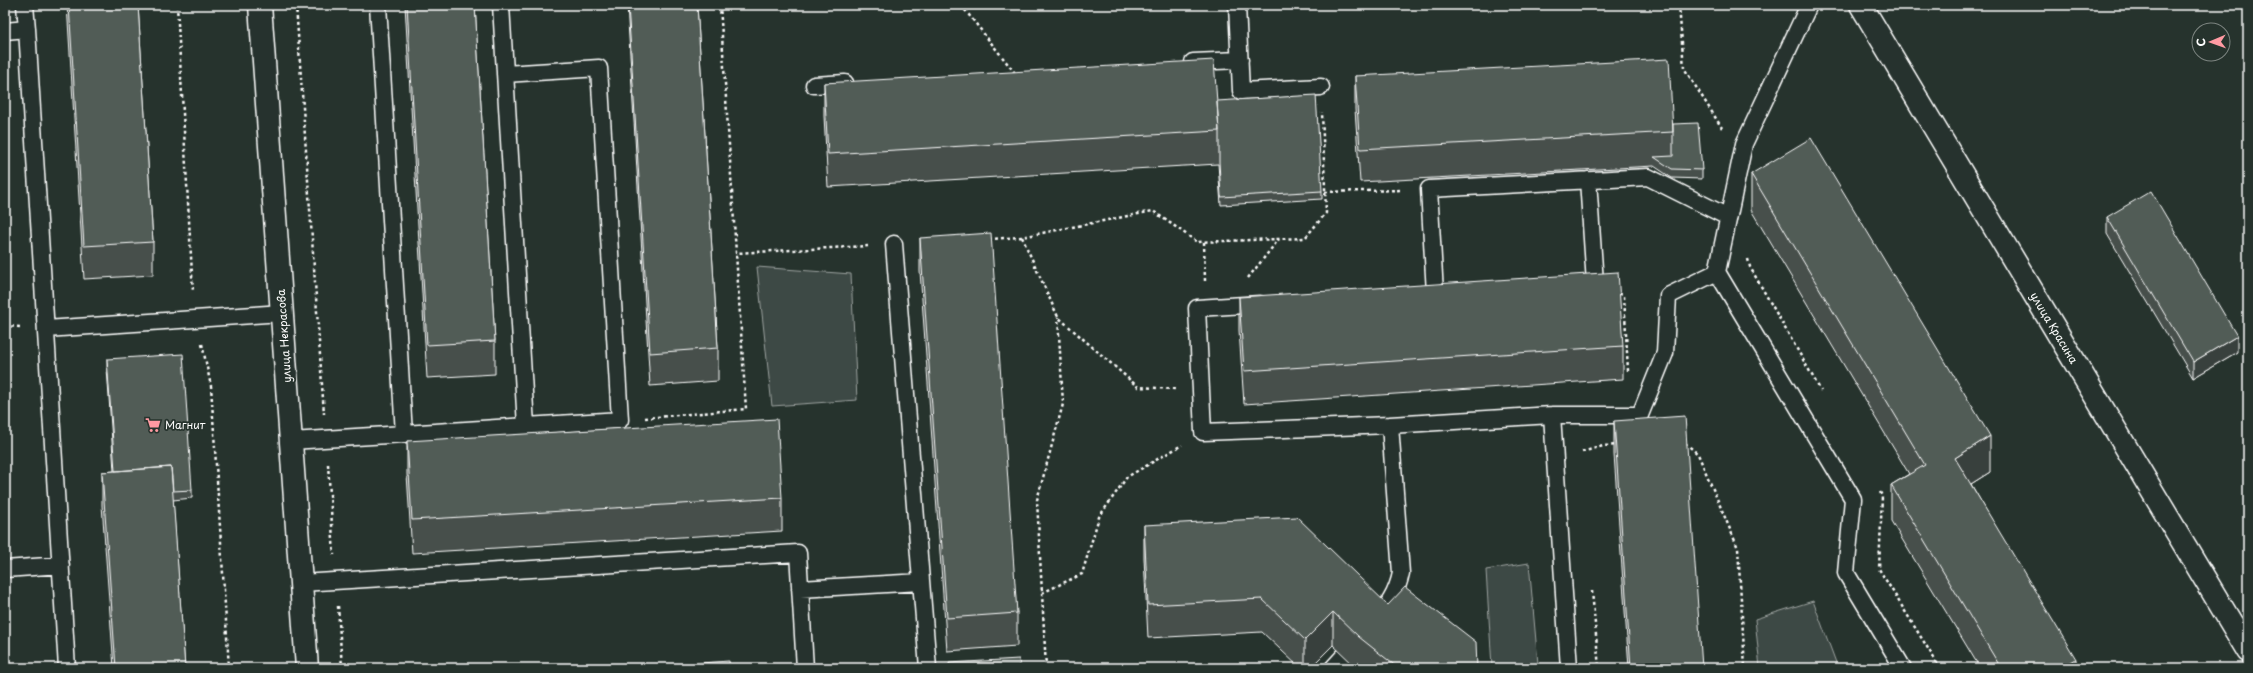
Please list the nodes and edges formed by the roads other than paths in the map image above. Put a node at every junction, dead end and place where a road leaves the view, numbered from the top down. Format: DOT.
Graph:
graph roads {
  1 [pos="26,5"];
  2 [pos="260,5"];
  3 [pos="378,5"];
  4 [pos="501,5"];
  5 [pos="1237,5"];
  6 [pos="1809,5"];
  7 [pos="1861,5"];
  8 [pos="27,30"];
  9 [pos="5,31"];
  10 [pos="1240,60"];
  11 [pos="1178,63"];
  12 [pos="505,74"];
  13 [pos="861,82"];
  14 [pos="814,85"];
  15 [pos="1321,87"];
  16 [pos="1588,180"];
  17 [pos="1728,217"];
  18 [pos="894,244"];
  19 [pos="1717,272"];
  20 [pos="1563,285"];
  21 [pos="1451,292"];
  22 [pos="1272,304"];
  23 [pos="282,313"];
  24 [pos="46,329"];
  25 [pos="1552,415"];
  26 [pos="1390,425"];
  27 [pos="526,426"];
  28 [pos="404,434"];
  29 [pos="291,441"];
  30 [pos="61,565"];
  31 [pos="5,569"];
  32 [pos="921,582"];
  33 [pos="301,583"];
  34 [pos="800,589"];
  35 [pos="1373,624"];
  36 [pos="2248,651"];
  37 [pos="1344,656"];
  38 [pos="67,668"];
  39 [pos="307,668"];
  40 [pos="805,668"];
  41 [pos="928,668"];
  42 [pos="1333,668"];
  43 [pos="1569,668"];
  44 [pos="1903,668"];
  1 -- 8 [label="lane"];
  2 -- 23 [label="main road, улица Некрасова"];
  3 -- 28 [label="lane"];
  4 -- 12 [label="lane"];
  5 -- 10 [label="lane"];
  6 -- 17 [label="lane"];
  7 -- 36 [label="main road, улица Красина"];
  8 -- 9 [label="lane"];
  8 -- 24 [label="lane"];
  10 -- 11 [label="lane"];
  10 -- 15 [label="lane"];
  12 -- 27 [label="lane"];
  12 -- 27 [label="lane"];
  13 -- 14 [label="lane"];
  16 -- 17 [label="lane"];
  16 -- 20 [label="lane"];
  16 -- 21 [label="lane"];
  17 -- 19 [label="lane"];
  18 -- 32 [label="lane"];
  19 -- 25 [label="lane"];
  19 -- 44 [label="lane"];
  22 -- 26 [label="lane"];
  23 -- 24 [label="lane"];
  23 -- 29 [label="main road, улица Некрасова"];
  24 -- 30 [label="lane"];
  25 -- 26 [label="lane"];
  25 -- 43 [label="lane"];
  26 -- 35 [label="lane"];
  27 -- 28 [label="lane"];
  28 -- 29 [label="lane"];
  29 -- 33 [label="main road, улица Некрасова"];
  30 -- 31 [label="lane"];
  30 -- 38 [label="lane"];
  32 -- 34 [label="lane"];
  32 -- 41 [label="lane"];
  33 -- 34 [label="lane"];
  33 -- 39 [label="main road, улица Некрасова"];
  34 -- 40 [label="lane"];
  37 -- 42 [label="lane"];
}
